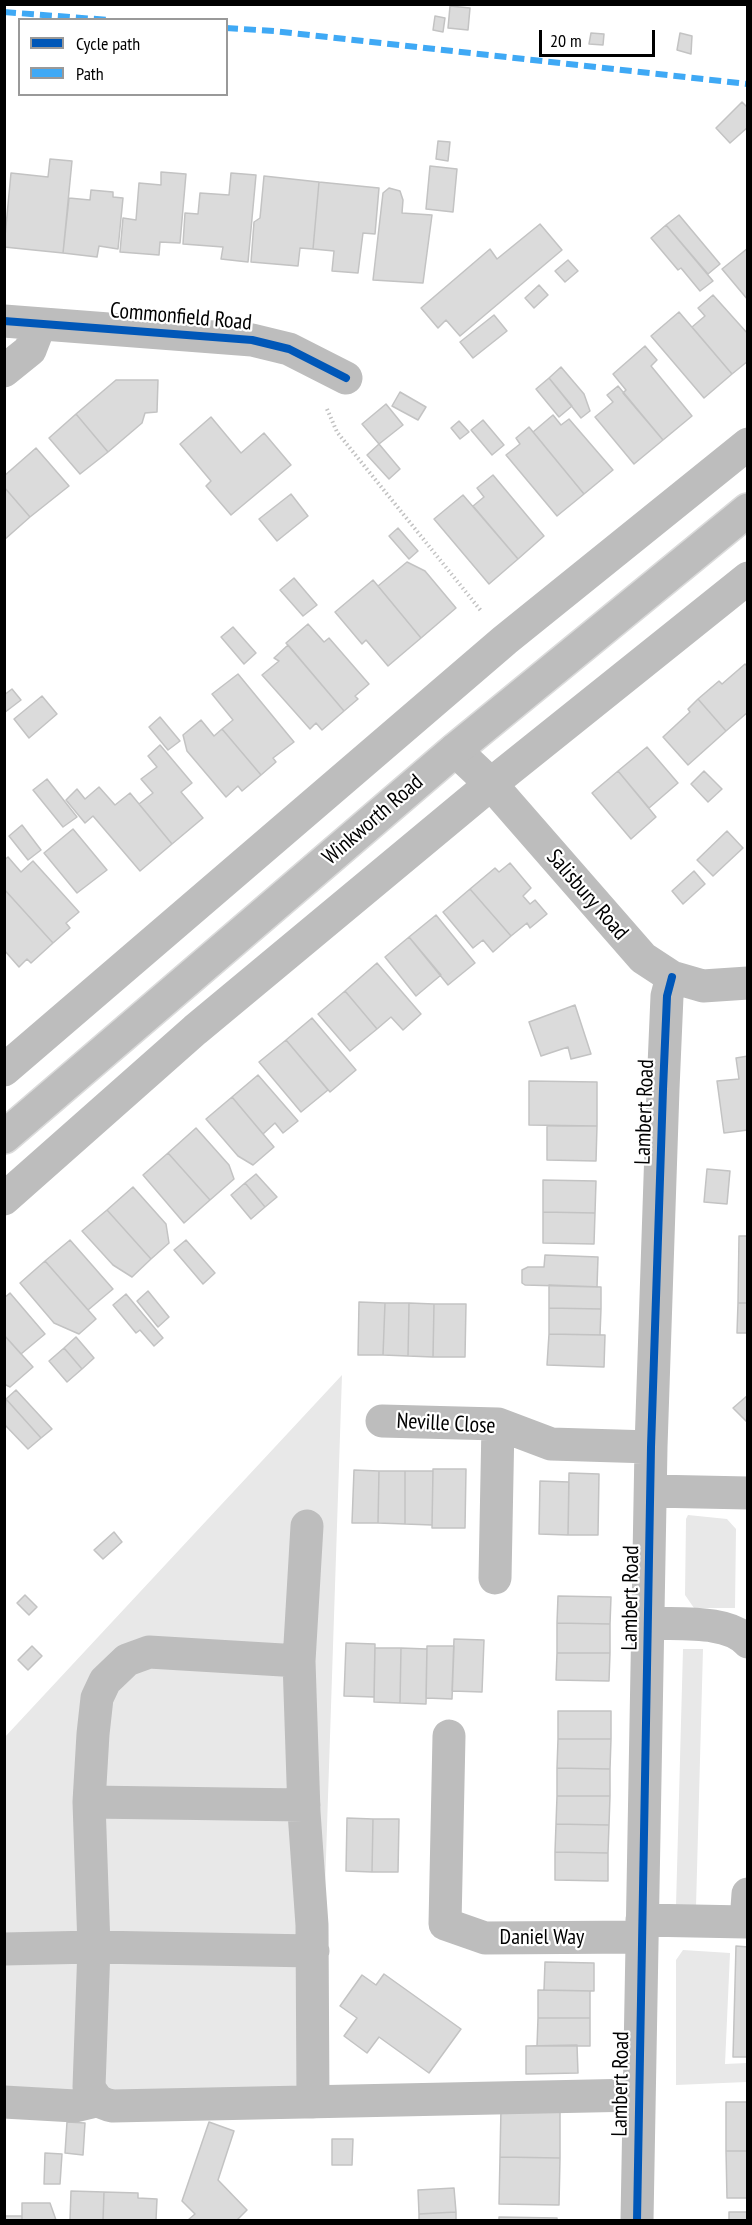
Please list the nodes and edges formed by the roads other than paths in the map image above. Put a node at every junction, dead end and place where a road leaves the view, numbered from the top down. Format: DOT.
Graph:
graph roads {
  1 [pos="4,321"];
  2 [pos="40,324"];
  3 [pos="332,371"];
  4 [pos="4,372"];
  5 [pos="747,444"];
  6 [pos="747,510"];
  7 [pos="747,578"];
  8 [pos="455,750"];
  9 [pos="491,784"];
  10 [pos="672,977"];
  11 [pos="747,983"];
  12 [pos="4,1070"];
  13 [pos="4,1137"];
  14 [pos="4,1199"];
  15 [pos="382,1421"];
  16 [pos="498,1424"];
  17 [pos="651,1447"];
  18 [pos="651,1491"];
  19 [pos="747,1493"];
  20 [pos="307,1526"];
  21 [pos="495,1578"];
  22 [pos="648,1623"];
  23 [pos="747,1642"];
  24 [pos="299,1660"];
  25 [pos="450,1736"];
  26 [pos="89,1802"];
  27 [pos="304,1805"];
  28 [pos="747,1913"];
  29 [pos="642,1929"];
  30 [pos="94,1947"];
  31 [pos="4,1949"];
  32 [pos="313,1951"];
  33 [pos="638,2095"];
  34 [pos="96,2100"];
  35 [pos="4,2102"];
  36 [pos="313,2102"];
  37 [pos="637,2220"];
  1 -- 2 [label="street, Commonfield Road"];
  2 -- 3 [label="street, Commonfield Road"];
  2 -- 4 [label="street"];
  5 -- 12 [label="street"];
  6 -- 8 [label="street, Winkworth Road"];
  7 -- 9 [label="street, Winkworth Road"];
  8 -- 9 [label="street, Salisbury Road"];
  8 -- 13 [label="street, Winkworth Road"];
  9 -- 10 [label="street, Salisbury Road"];
  9 -- 14 [label="street, Winkworth Road"];
  10 -- 11 [label="street, Salisbury Road"];
  10 -- 17 [label="street, Lambert Road"];
  15 -- 16 [label="street, Neville Close"];
  16 -- 17 [label="street, Neville Close"];
  16 -- 21 [label="street"];
  17 -- 18 [label="street, Lambert Road"];
  18 -- 19 [label="street"];
  18 -- 22 [label="street, Lambert Road"];
  20 -- 24 [label="street"];
  22 -- 23 [label="street"];
  22 -- 29 [label="street, Lambert Road"];
  24 -- 26 [label="street"];
  24 -- 27 [label="street"];
  25 -- 29 [label="street, Daniel Way"];
  26 -- 27 [label="street"];
  26 -- 30 [label="street"];
  27 -- 32 [label="street"];
  28 -- 29 [label="street, Daniel Way"];
  29 -- 33 [label="street, Lambert Road"];
  30 -- 31 [label="street"];
  30 -- 32 [label="street"];
  30 -- 34 [label="street"];
  32 -- 36 [label="street"];
  33 -- 36 [label="street"];
  33 -- 37 [label="street, Lambert Road"];
  34 -- 35 [label="street"];
  34 -- 36 [label="street"];
}
